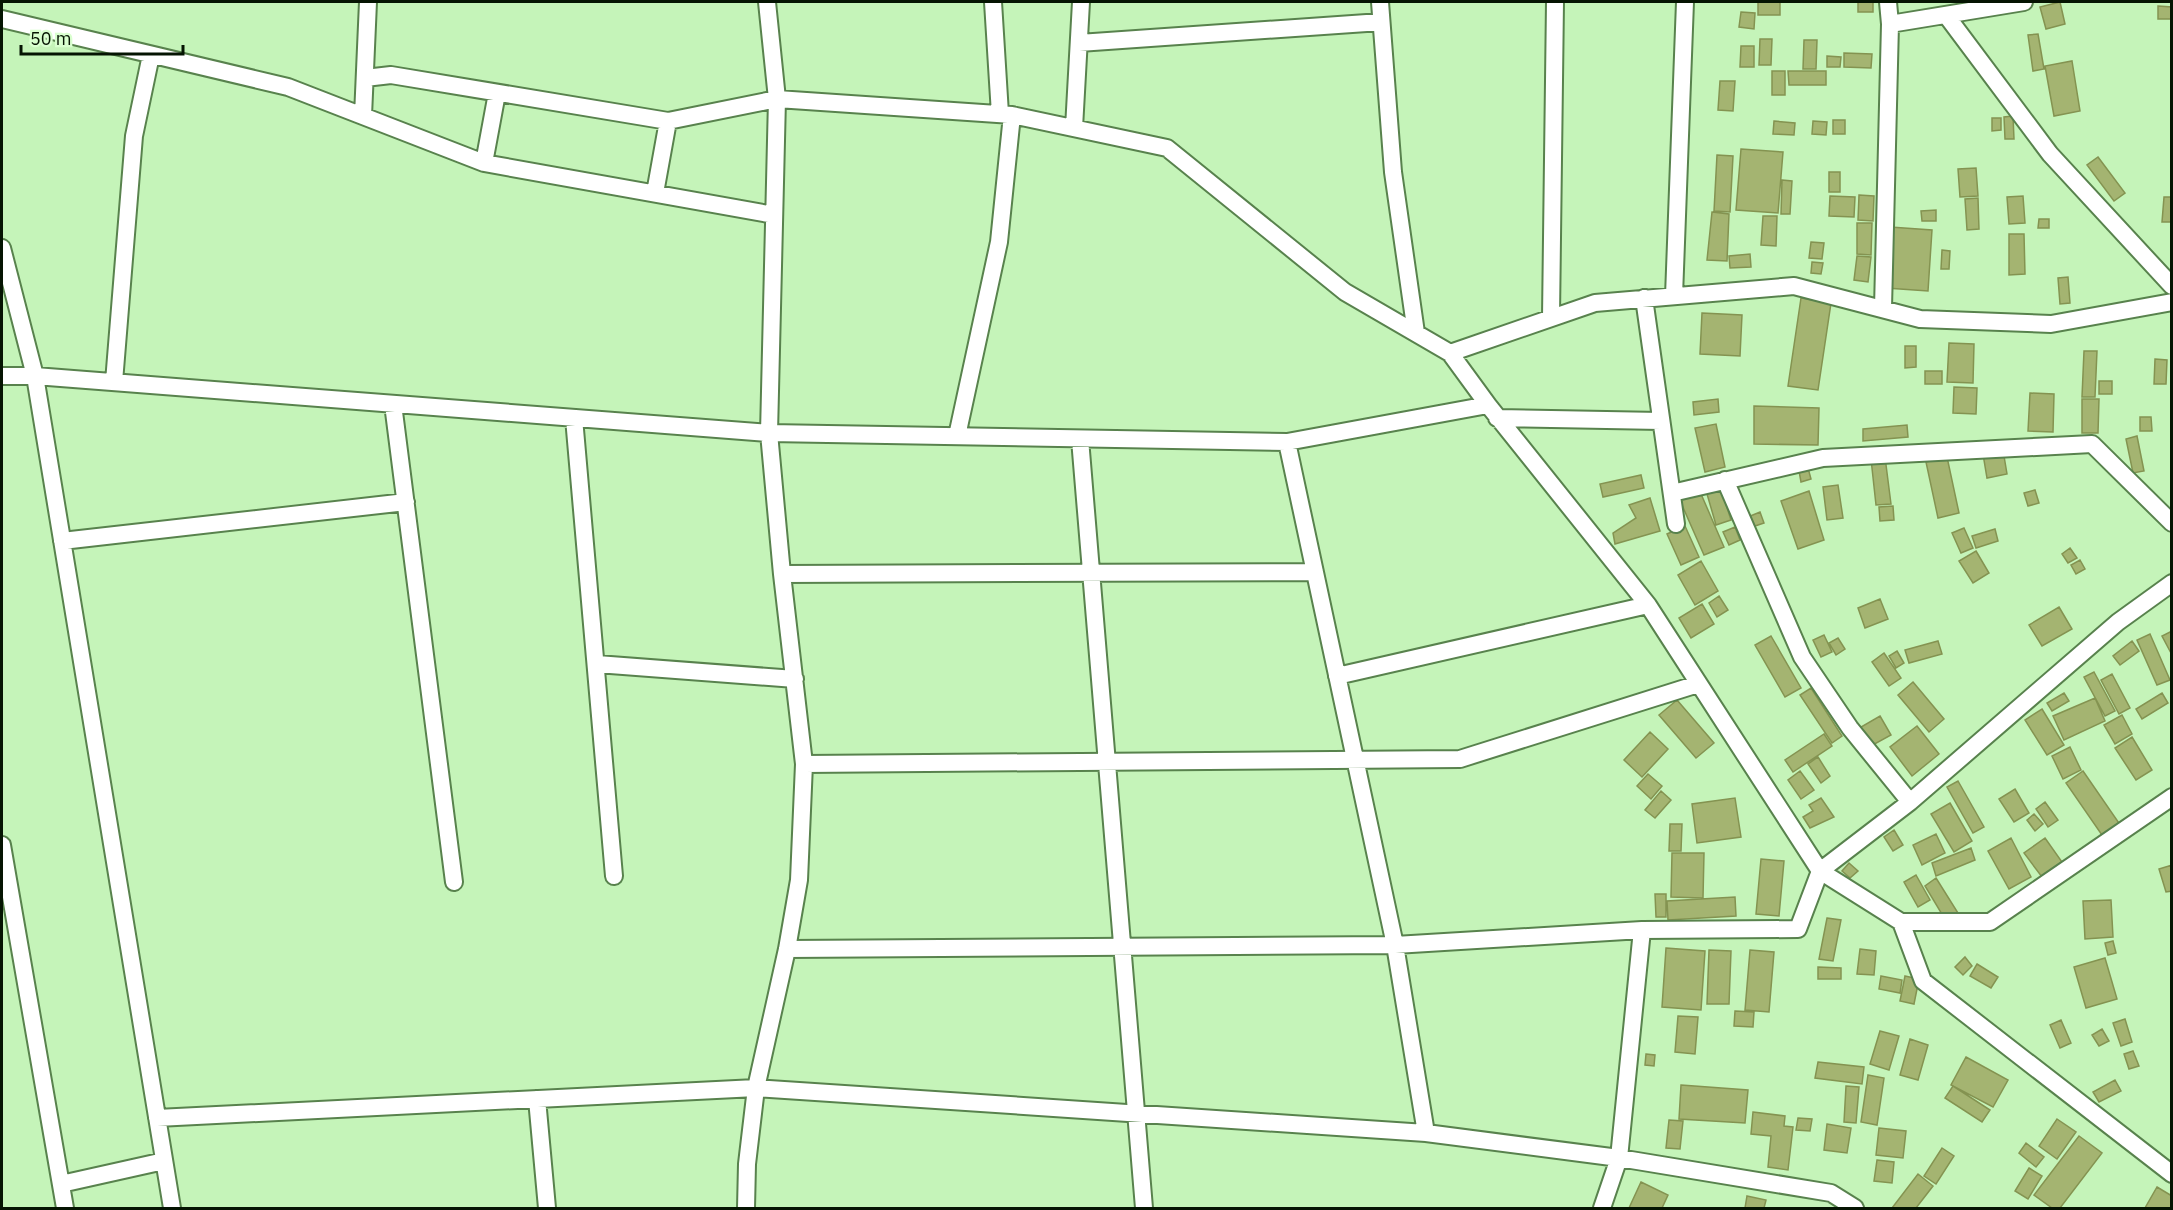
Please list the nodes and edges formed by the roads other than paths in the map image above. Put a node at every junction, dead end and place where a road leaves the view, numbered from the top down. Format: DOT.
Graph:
graph roads {
  1 [pos="368,2"];
  2 [pos="767,2"];
  3 [pos="993,2"];
  4 [pos="1081,2"];
  5 [pos="1380,2"];
  6 [pos="1555,2"];
  7 [pos="1685,2"];
  8 [pos="1888,2"];
  9 [pos="2024,2"];
  10 [pos="1946,15"];
  11 [pos="2,19"];
  12 [pos="1381,22"];
  13 [pos="1890,24"];
  14 [pos="1078,43"];
  15 [pos="151,55"];
  16 [pos="365,78"];
  17 [pos="497,93"];
  18 [pos="777,99"];
  19 [pos="1006,114"];
  20 [pos="363,116"];
  21 [pos="668,121"];
  22 [pos="1074,128"];
  23 [pos="483,163"];
  24 [pos="655,193"];
  25 [pos="774,215"];
  26 [pos="2,248"];
  27 [pos="2172,286"];
  28 [pos="1674,296"];
  29 [pos="1644,298"];
  30 [pos="2172,302"];
  31 [pos="1883,308"];
  32 [pos="1551,318"];
  33 [pos="1416,333"];
  34 [pos="1450,353"];
  35 [pos="35,375"];
  36 [pos="2,376"];
  37 [pos="114,382"];
  38 [pos="393,404"];
  39 [pos="1492,412"];
  40 [pos="574,418"];
  41 [pos="1661,421"];
  42 [pos="770,433"];
  43 [pos="957,436"];
  44 [pos="1080,438"];
  45 [pos="1287,442"];
  46 [pos="1725,480"];
  47 [pos="1672,493"];
  48 [pos="406,501"];
  49 [pos="2172,523"];
  50 [pos="1676,524"];
  51 [pos="62,541"];
  52 [pos="1315,572"];
  53 [pos="1091,573"];
  54 [pos="782,574"];
  55 [pos="2172,583"];
  56 [pos="1648,605"];
  57 [pos="597,664"];
  58 [pos="1337,676"];
  59 [pos="795,679"];
  60 [pos="1698,684"];
  61 [pos="1355,759"];
  62 [pos="1107,761"];
  63 [pos="804,764"];
  64 [pos="2172,797"];
  65 [pos="1911,802"];
  66 [pos="2,844"];
  67 [pos="1820,871"];
  68 [pos="614,876"];
  69 [pos="454,882"];
  70 [pos="1901,922"];
  71 [pos="1642,930"];
  72 [pos="1395,945"];
  73 [pos="1122,947"];
  74 [pos="787,949"];
  75 [pos="756,1088"];
  76 [pos="537,1099"];
  77 [pos="1136,1114"];
  78 [pos="157,1118"];
  79 [pos="1426,1133"];
  80 [pos="1619,1158"];
  81 [pos="164,1161"];
  82 [pos="2172,1174"];
  83 [pos="61,1184"];
  84 [pos="65,1209"];
  85 [pos="172,1209"];
  86 [pos="547,1209"];
  87 [pos="746,1209"];
  88 [pos="1144,1209"];
  89 [pos="1602,1209"];
  90 [pos="1855,1209"];
  1 -- 16 [label="street"];
  2 -- 18 [label="street"];
  3 -- 19 [label="street"];
  4 -- 14 [label="street"];
  5 -- 12 [label="street"];
  6 -- 32 [label="street"];
  7 -- 28 [label="street"];
  8 -- 13 [label="street"];
  9 -- 10 [label="street"];
  10 -- 13 [label="street"];
  10 -- 27 [label="street"];
  11 -- 15 [label="street"];
  12 -- 14 [label="street"];
  12 -- 33 [label="street"];
  13 -- 31 [label="street"];
  14 -- 22 [label="street"];
  15 -- 20 [label="street"];
  15 -- 37 [label="street"];
  16 -- 17 [label="street"];
  16 -- 20 [label="street"];
  17 -- 21 [label="street"];
  17 -- 23 [label="street"];
  18 -- 19 [label="street"];
  18 -- 21 [label="street"];
  18 -- 25 [label="street"];
  19 -- 22 [label="street"];
  19 -- 43 [label="street"];
  20 -- 23 [label="street"];
  21 -- 24 [label="street"];
  22 -- 33 [label="street"];
  23 -- 24 [label="street"];
  24 -- 25 [label="street"];
  25 -- 42 [label="street"];
  26 -- 35 [label="street"];
  28 -- 29 [label="street"];
  28 -- 31 [label="street"];
  29 -- 32 [label="street"];
  29 -- 41 [label="street"];
  30 -- 31 [label="street"];
  32 -- 34 [label="street"];
  33 -- 34 [label="street"];
  34 -- 39 [label="street"];
  35 -- 36 [label="street"];
  35 -- 37 [label="street"];
  35 -- 51 [label="street"];
  37 -- 38 [label="street"];
  38 -- 40 [label="street"];
  38 -- 48 [label="street"];
  39 -- 41 [label="street"];
  39 -- 45 [label="street"];
  39 -- 56 [label="street"];
  40 -- 42 [label="street"];
  40 -- 57 [label="street"];
  41 -- 47 [label="street"];
  42 -- 43 [label="street"];
  42 -- 54 [label="street"];
  43 -- 44 [label="street"];
  44 -- 45 [label="street"];
  44 -- 53 [label="street"];
  45 -- 52 [label="street"];
  46 -- 47 [label="street"];
  46 -- 49 [label="street"];
  46 -- 65 [label="street"];
  47 -- 50 [label="street"];
  48 -- 51 [label="street"];
  48 -- 69 [label="street"];
  51 -- 78 [label="street"];
  52 -- 53 [label="street"];
  52 -- 58 [label="street"];
  53 -- 54 [label="street"];
  53 -- 62 [label="street"];
  54 -- 59 [label="street"];
  55 -- 65 [label="street"];
  56 -- 58 [label="street"];
  56 -- 60 [label="street"];
  57 -- 59 [label="street"];
  57 -- 68 [label="street"];
  58 -- 61 [label="street"];
  59 -- 63 [label="street"];
  60 -- 61 [label="street"];
  60 -- 67 [label="street"];
  61 -- 62 [label="street"];
  61 -- 72 [label="street"];
  62 -- 63 [label="street"];
  62 -- 73 [label="street"];
  63 -- 74 [label="street"];
  64 -- 70 [label="street"];
  65 -- 67 [label="street"];
  66 -- 83 [label="street"];
  67 -- 70 [label="street"];
  67 -- 71 [label="street"];
  70 -- 82 [label="street"];
  71 -- 72 [label="street"];
  71 -- 80 [label="street"];
  72 -- 73 [label="street"];
  72 -- 79 [label="street"];
  73 -- 74 [label="street"];
  73 -- 77 [label="street"];
  74 -- 75 [label="street"];
  75 -- 76 [label="street"];
  75 -- 77 [label="street"];
  75 -- 87 [label="street"];
  76 -- 78 [label="street"];
  76 -- 86 [label="street"];
  77 -- 79 [label="street"];
  77 -- 88 [label="street"];
  78 -- 81 [label="street"];
  79 -- 80 [label="street"];
  80 -- 89 [label="street"];
  80 -- 90 [label="street"];
  81 -- 83 [label="street"];
  81 -- 85 [label="street"];
  83 -- 84 [label="street"];
}
